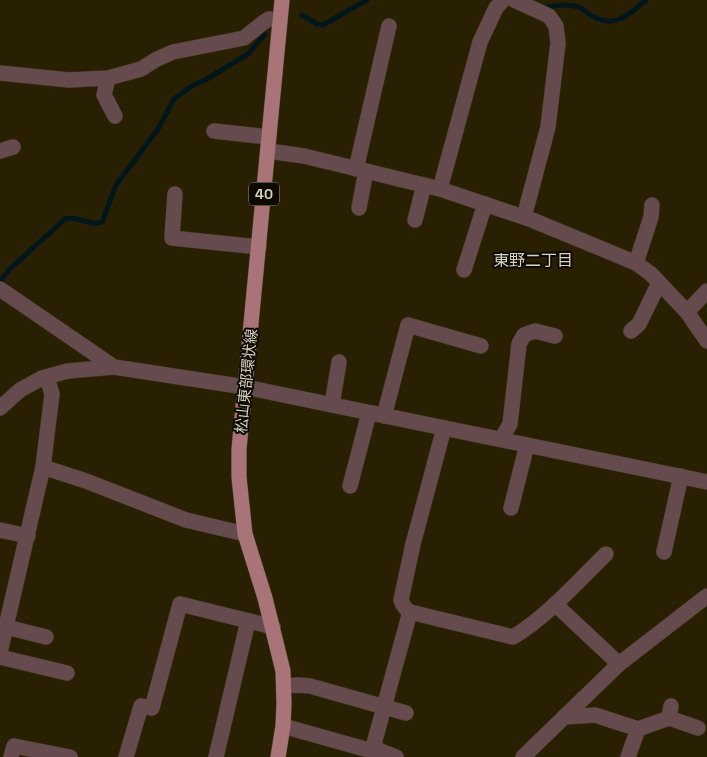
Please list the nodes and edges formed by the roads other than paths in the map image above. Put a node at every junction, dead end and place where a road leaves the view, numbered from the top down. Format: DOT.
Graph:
graph roads {
  1 [pos="282,0"];
  2 [pos="503,0"];
  3 [pos="514,0"];
  4 [pos="280,20"];
  5 [pos="389,26"];
  6 [pos="0,73"];
  7 [pos="108,78"];
  8 [pos="115,116"];
  9 [pos="214,131"];
  10 [pos="268,144"];
  11 [pos="361,170"];
  12 [pos="424,185"];
  13 [pos="440,189"];
  14 [pos="175,194"];
  15 [pos="485,204"];
  16 [pos="652,205"];
  17 [pos="359,208"];
  18 [pos="524,217"];
  19 [pos="415,220"];
  20 [pos="259,247"];
  21 [pos="636,263"];
  22 [pos="464,270"];
  23 [pos="659,283"];
  24 [pos="0,289"];
  25 [pos="707,291"];
  26 [pos="687,312"];
  27 [pos="631,331"];
  28 [pos="555,336"];
  29 [pos="707,341"];
  30 [pos="481,346"];
  31 [pos="339,362"];
  32 [pos="114,367"];
  33 [pos="47,377"];
  34 [pos="245,387"];
  35 [pos="332,405"];
  36 [pos="0,408"];
  37 [pos="376,414"];
  38 [pos="444,428"];
  39 [pos="500,440"];
  40 [pos="527,445"];
  41 [pos="43,467"];
  42 [pos="681,476"];
  43 [pos="707,482"];
  44 [pos="350,486"];
  45 [pos="511,508"];
  46 [pos="0,530"];
  47 [pos="246,534"];
  48 [pos="28,536"];
  49 [pos="664,552"];
  50 [pos="606,554"];
  51 [pos="707,596"];
  52 [pos="555,604"];
  53 [pos="410,612"];
  54 [pos="248,621"];
  55 [pos="6,627"];
  56 [pos="273,627"];
  57 [pos="46,637"];
  58 [pos="0,652"];
  59 [pos="0,657"];
  60 [pos="619,664"];
  61 [pos="67,673"];
  62 [pos="284,686"];
  63 [pos="385,706"];
  64 [pos="406,713"];
  65 [pos="564,717"];
  66 [pos="283,726"];
  67 [pos="698,728"];
  68 [pos="638,729"];
  69 [pos="373,748"];
  70 [pos="11,757"];
  71 [pos="70,757"];
  72 [pos="126,757"];
  73 [pos="216,757"];
  74 [pos="278,757"];
  75 [pos="396,757"];
  76 [pos="523,757"];
  77 [pos="628,757"];
  1 -- 4 [label="main road, 松山東部環状線 / 40"];
  2 -- 13 [label="street"];
  3 -- 18 [label="street"];
  4 -- 7 [label="street"];
  4 -- 10 [label="main road, 松山東部環状線 / 40"];
  5 -- 11 [label="street"];
  6 -- 7 [label="street"];
  7 -- 8 [label="street"];
  9 -- 10 [label="street"];
  10 -- 11 [label="street"];
  10 -- 20 [label="main road, 松山東部環状線 / 40"];
  11 -- 12 [label="street"];
  11 -- 17 [label="street"];
  12 -- 13 [label="street"];
  12 -- 19 [label="street"];
  13 -- 15 [label="street"];
  14 -- 20 [label="street"];
  15 -- 18 [label="street"];
  15 -- 22 [label="street"];
  16 -- 21 [label="street"];
  18 -- 21 [label="street"];
  20 -- 34 [label="main road, 松山東部環状線 / 40"];
  21 -- 23 [label="street"];
  23 -- 26 [label="street"];
  23 -- 27 [label="street"];
  24 -- 32 [label="street"];
  25 -- 26 [label="street"];
  26 -- 29 [label="street"];
  28 -- 39 [label="street"];
  30 -- 37 [label="street"];
  31 -- 35 [label="street"];
  32 -- 33 [label="street"];
  32 -- 34 [label="street"];
  33 -- 36 [label="street"];
  33 -- 41 [label="street"];
  34 -- 35 [label="street"];
  34 -- 47 [label="main road, 松山東部環状線 / 40"];
  35 -- 37 [label="street"];
  37 -- 38 [label="street"];
  37 -- 44 [label="street"];
  38 -- 39 [label="street"];
  38 -- 53 [label="street"];
  39 -- 40 [label="street"];
  40 -- 42 [label="street"];
  40 -- 45 [label="street"];
  41 -- 47 [label="street"];
  41 -- 48 [label="street"];
  42 -- 43 [label="street"];
  42 -- 49 [label="street"];
  46 -- 48 [label="street"];
  47 -- 56 [label="main road, 松山東部環状線 / 40"];
  48 -- 55 [label="street"];
  50 -- 52 [label="street"];
  51 -- 60 [label="street"];
  52 -- 53 [label="street"];
  52 -- 60 [label="street"];
  53 -- 63 [label="street"];
  54 -- 56 [label="street"];
  54 -- 72 [label="street"];
  54 -- 73 [label="street"];
  55 -- 57 [label="street"];
  55 -- 58 [label="street"];
  56 -- 62 [label="main road, 松山東部環状線 / 40"];
  59 -- 61 [label="street"];
  60 -- 65 [label="street"];
  62 -- 63 [label="street"];
  62 -- 66 [label="main road, 松山東部環状線 / 40"];
  63 -- 64 [label="street"];
  63 -- 69 [label="street"];
  65 -- 68 [label="street"];
  65 -- 76 [label="street"];
  66 -- 69 [label="street"];
  66 -- 74 [label="main road, 松山東部環状線 / 40"];
  67 -- 68 [label="street"];
  68 -- 77 [label="street"];
  69 -- 75 [label="street"];
  70 -- 71 [label="street"];
}
